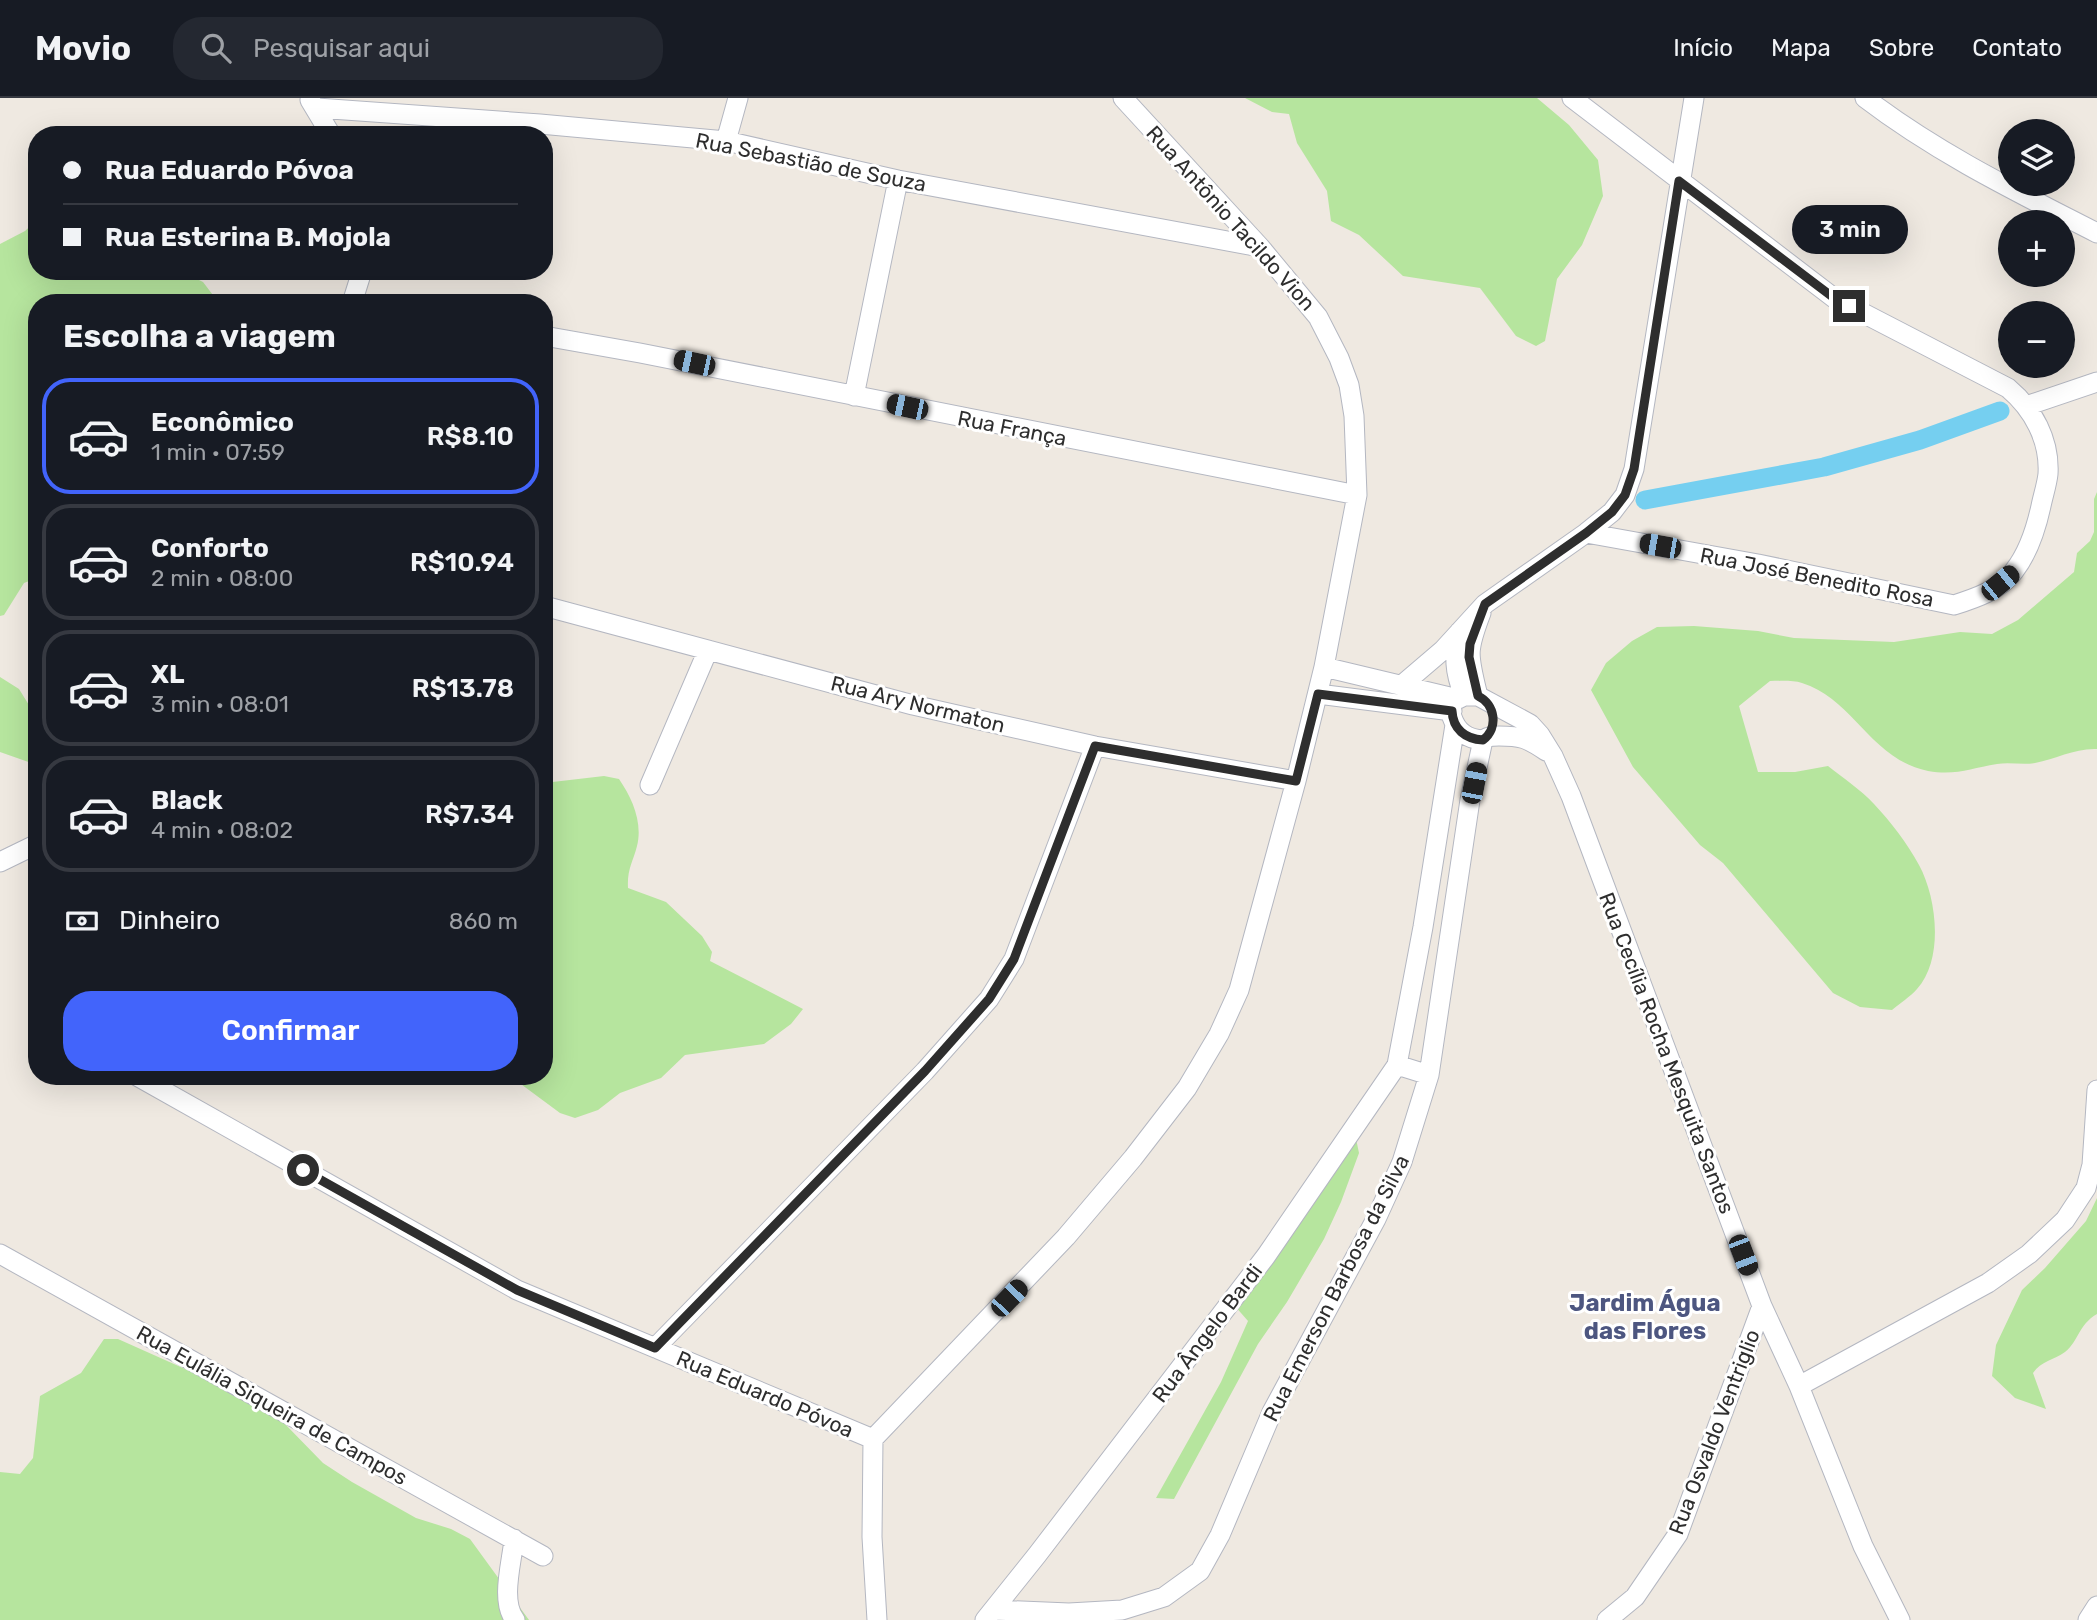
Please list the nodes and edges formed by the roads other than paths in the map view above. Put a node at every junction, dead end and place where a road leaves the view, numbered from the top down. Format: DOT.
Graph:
graph roads {
  1 [pos="738,98"];
  2 [pos="1123,98"];
  3 [pos="1572,98"];
  4 [pos="1694,98"];
  5 [pos="1865,98"];
  6 [pos="313,103"];
  7 [pos="326,126"];
  8 [pos="726,141"];
  9 [pos="898,180"];
  10 [pos="1679,181"];
  11 [pos="2097,233"];
  12 [pos="1260,247"];
  13 [pos="553,338"];
  14 [pos="2097,383"];
  15 [pos="854,396"];
  16 [pos="2021,400"];
  17 [pos="1357,495"];
  18 [pos="1586,533"];
  19 [pos="1485,604"];
  20 [pos="553,608"];
  21 [pos="1460,630"];
  22 [pos="708,650"];
  23 [pos="1324,667"];
  24 [pos="1402,685"];
  25 [pos="1318,694"];
  26 [pos="1466,705"];
  27 [pos="1485,738"];
  28 [pos="1095,746"];
  29 [pos="1553,756"];
  30 [pos="1296,781"];
  31 [pos="650,785"];
  32 [pos="28,848"];
  33 [pos="0,862"];
  34 [pos="1397,1065"];
  35 [pos="1429,1075"];
  36 [pos="153,1085"];
  37 [pos="2097,1090"];
  38 [pos="0,1254"];
  39 [pos="1762,1306"];
  40 [pos="655,1348"];
  41 [pos="1800,1386"];
  42 [pos="873,1439"];
  43 [pos="514,1539"];
  44 [pos="543,1556"];
  45 [pos="2097,1606"];
  46 [pos="989,1615"];
  47 [pos="515,1620"];
  48 [pos="877,1620"];
  49 [pos="1607,1620"];
  50 [pos="1900,1620"];
  51 [pos="2088,1620"];
  1 -- 8 [label="street"];
  2 -- 12 [label="street, Rua Antônio Tacildo Vion"];
  3 -- 10 [label="street"];
  4 -- 10 [label="street"];
  5 -- 11 [label="street"];
  6 -- 7 [label="street"];
  6 -- 8 [label="street, Rua Sebastião de Souza"];
  8 -- 9 [label="street, Rua Sebastião de Souza"];
  9 -- 12 [label="street, Rua Sebastião de Souza"];
  9 -- 15 [label="street"];
  10 -- 16 [label="street"];
  10 -- 18 [label="street"];
  12 -- 17 [label="street, Rua Antônio Tacildo Vion"];
  13 -- 15 [label="street, Rua França"];
  14 -- 16 [label="street"];
  15 -- 17 [label="street, Rua França"];
  16 -- 18 [label="street, Rua José Benedito Rosa"];
  17 -- 23 [label="street, Rua Antônio Tacildo Vion"];
  18 -- 19 [label="street"];
  19 -- 21 [label="street"];
  19 -- 26 [label="street"];
  20 -- 22 [label="street, Rua Ary Normaton"];
  21 -- 24 [label="street"];
  21 -- 26 [label="street"];
  22 -- 28 [label="street, Rua Ary Normaton"];
  22 -- 31 [label="street"];
  23 -- 24 [label="street"];
  23 -- 25 [label="street, Rua Antônio Tacildo Vion"];
  24 -- 26 [label="street"];
  25 -- 26 [label="street"];
  25 -- 30 [label="street, Rua Antônio Tacildo Vion"];
  26 -- 27 [label="street"];
  26 -- 27 [label="street, Rua Emerson Barbosa da Silva"];
  26 -- 29 [label="street, Rua Cecília Rocha Mesquita Santos"];
  26 -- 34 [label="street"];
  27 -- 29 [label="street"];
  27 -- 35 [label="street, Rua Emerson Barbosa da Silva"];
  28 -- 30 [label="street, Rua Ary Normaton"];
  28 -- 40 [label="street"];
  29 -- 39 [label="street, Rua Cecília Rocha Mesquita Santos"];
  30 -- 42 [label="street, Rua Antônio Tacildo Vion"];
  32 -- 33 [label="street"];
  34 -- 35 [label="street"];
  34 -- 46 [label="street, Rua Ângelo Bardi"];
  35 -- 46 [label="street, Rua Emerson Barbosa da Silva"];
  36 -- 40 [label="street, Rua Eduardo Póvoa"];
  37 -- 41 [label="street"];
  38 -- 43 [label="street, Rua Eulália Siqueira de Campos"];
  39 -- 41 [label="street, Rua Cecília Rocha Mesquita Santos"];
  39 -- 49 [label="street, Rua Osvaldo Ventriglio"];
  40 -- 42 [label="street, Rua Eduardo Póvoa"];
  41 -- 50 [label="street, Rua Cecília Rocha Mesquita Santos"];
  42 -- 48 [label="street"];
  43 -- 44 [label="street, Rua Eulália Siqueira de Campos"];
  43 -- 47 [label="street"];
  45 -- 51 [label="street"];
}
